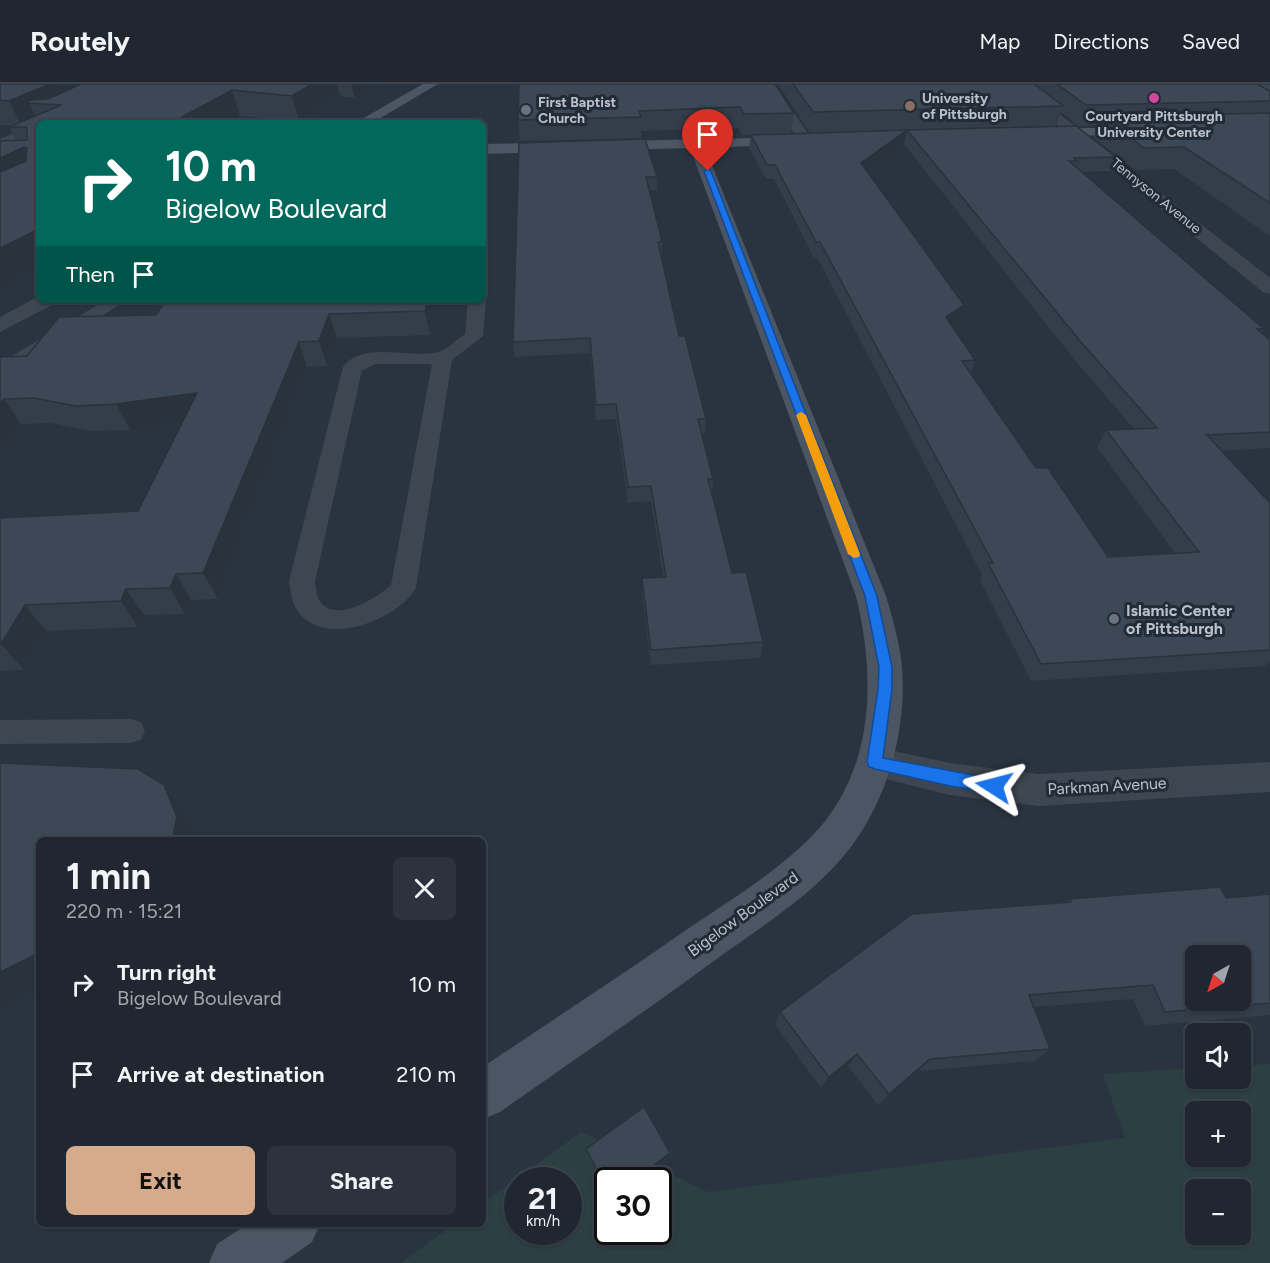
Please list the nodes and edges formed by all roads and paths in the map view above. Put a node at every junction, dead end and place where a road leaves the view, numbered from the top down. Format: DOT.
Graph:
graph roads {
  1 [pos="432,84"];
  2 [pos="769,84"];
  3 [pos="1013,84"];
  4 [pos="1258,84"];
  5 [pos="1270,90"];
  6 [pos="367,120"];
  7 [pos="36,127"];
  8 [pos="1157,130"];
  9 [pos="1076,132"];
  10 [pos="1029,134"];
  11 [pos="811,140"];
  12 [pos="696,143"];
  13 [pos="0,144"];
  14 [pos="486,149"];
  15 [pos="1270,288"];
  16 [pos="42,303"];
  17 [pos="113,303"];
  18 [pos="477,303"];
  19 [pos="0,326"];
  20 [pos="443,358"];
  21 [pos="0,371"];
  22 [pos="130,731"];
  23 [pos="0,732"];
  24 [pos="875,762"];
  25 [pos="1270,777"];
  26 [pos="486,1093"];
  27 [pos="290,1227"];
  28 [pos="236,1263"];
  1 -- 6 [label="main road"];
  2 -- 11 [label="street"];
  3 -- 9 [label="street, Tennyson Avenue"];
  4 -- 5 [label="street"];
  7 -- 13 [label="street"];
  8 -- 9 [label="main road"];
  9 -- 10 [label="main road"];
  9 -- 15 [label="street, Tennyson Avenue"];
  11 -- 12 [label="main road"];
  12 -- 14 [label="main road"];
  12 -- 24 [label="main road, Bigelow Boulevard"];
  16 -- 19 [label="street"];
  17 -- 21 [label="lane"];
  18 -- 20 [label="lane"];
  20 -- 20 [label="lane"];
  22 -- 23 [label="lane"];
  24 -- 25 [label="street, Parkman Avenue"];
  24 -- 26 [label="main road, Bigelow Boulevard"];
  27 -- 28 [label="main road"];
}
